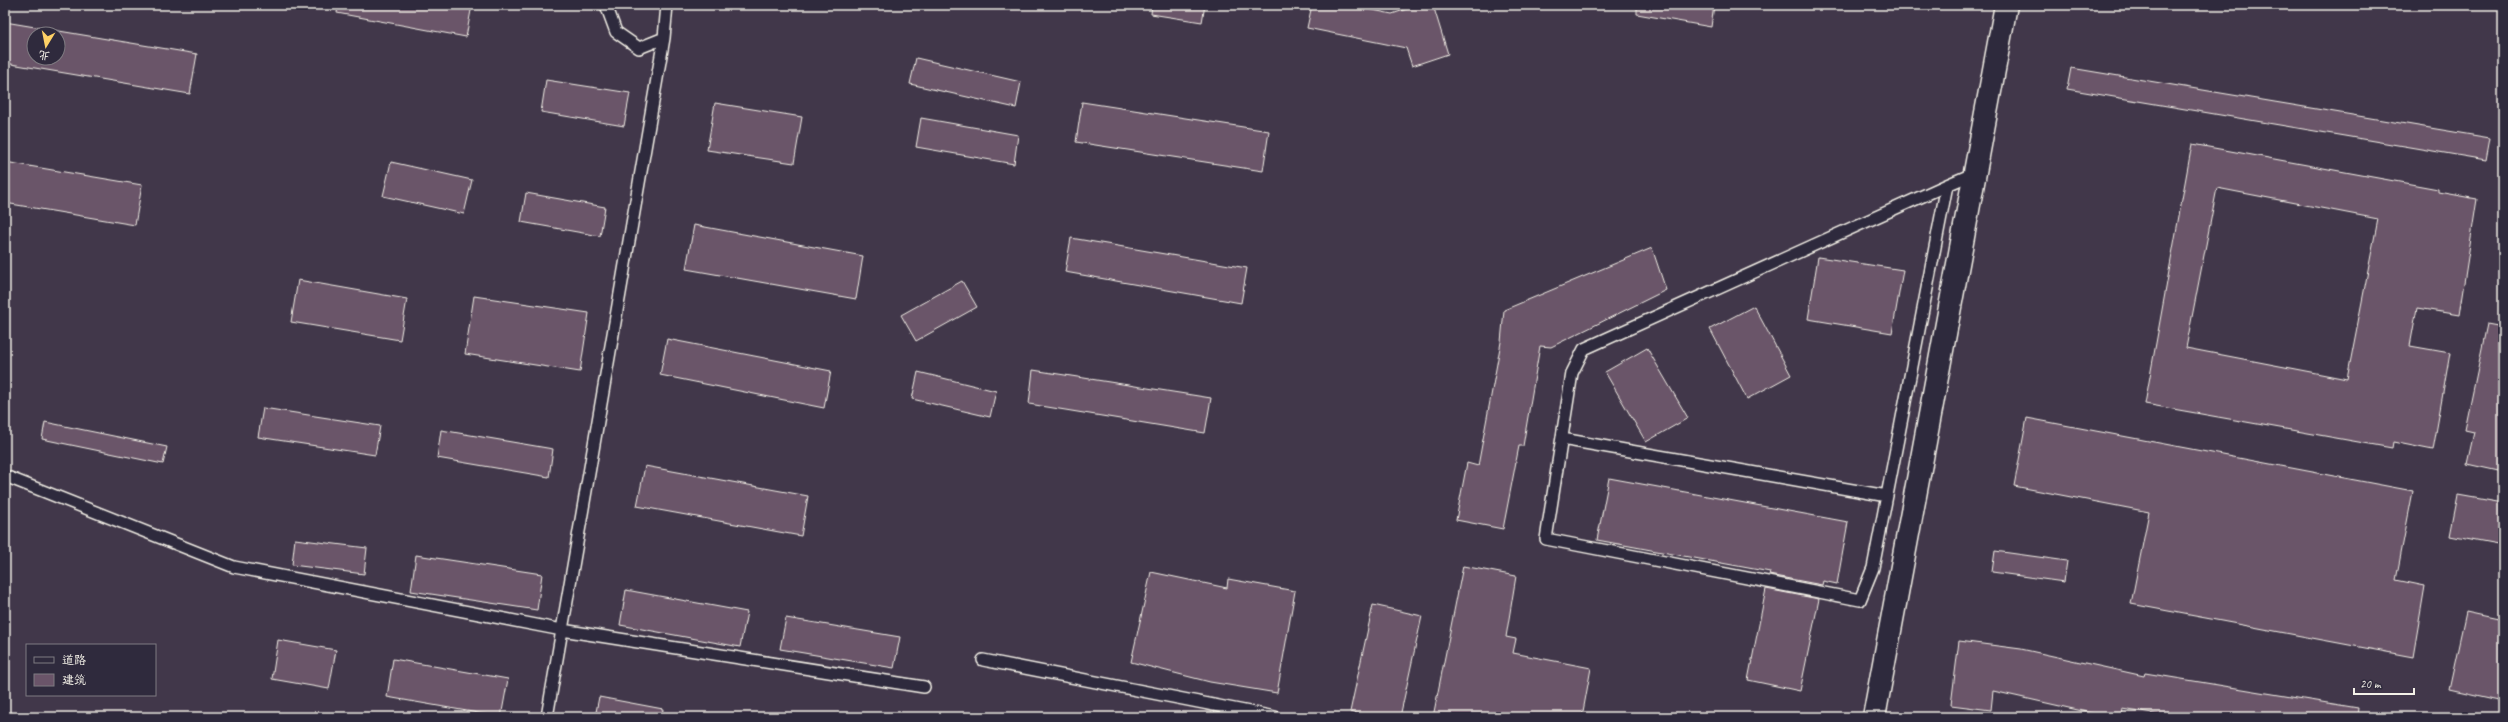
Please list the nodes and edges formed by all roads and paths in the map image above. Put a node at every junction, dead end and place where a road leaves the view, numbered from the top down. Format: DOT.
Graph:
graph roads {
  1 [pos="606,5"];
  2 [pos="667,5"];
  3 [pos="2006,5"];
  4 [pos="664,38"];
  5 [pos="1975,173"];
  6 [pos="1947,185"];
  7 [pos="1562,439"];
  8 [pos="5,476"];
  9 [pos="1887,496"];
  10 [pos="562,630"];
  11 [pos="982,660"];
  12 [pos="1882,672"];
  13 [pos="924,687"];
  14 [pos="547,717"];
  15 [pos="1275,717"];
  16 [pos="1861,717"];
  17 [pos="1874,717"];
  18 [pos="1889,717"];
  1 -- 4 [label="lane"];
  2 -- 4 [label="lane"];
  3 -- 5 [label="street"];
  4 -- 10 [label="lane"];
  5 -- 6 [label="lane"];
  5 -- 12 [label="street"];
  6 -- 7 [label="lane"];
  6 -- 9 [label="lane"];
  7 -- 9 [label="lane"];
  7 -- 9 [label="lane"];
  8 -- 10 [label="lane"];
  10 -- 13 [label="lane"];
  10 -- 14 [label="lane"];
  11 -- 15 [label="lane"];
  12 -- 16 [label="street"];
  12 -- 17 [label="street"];
  12 -- 18 [label="street"];
}
